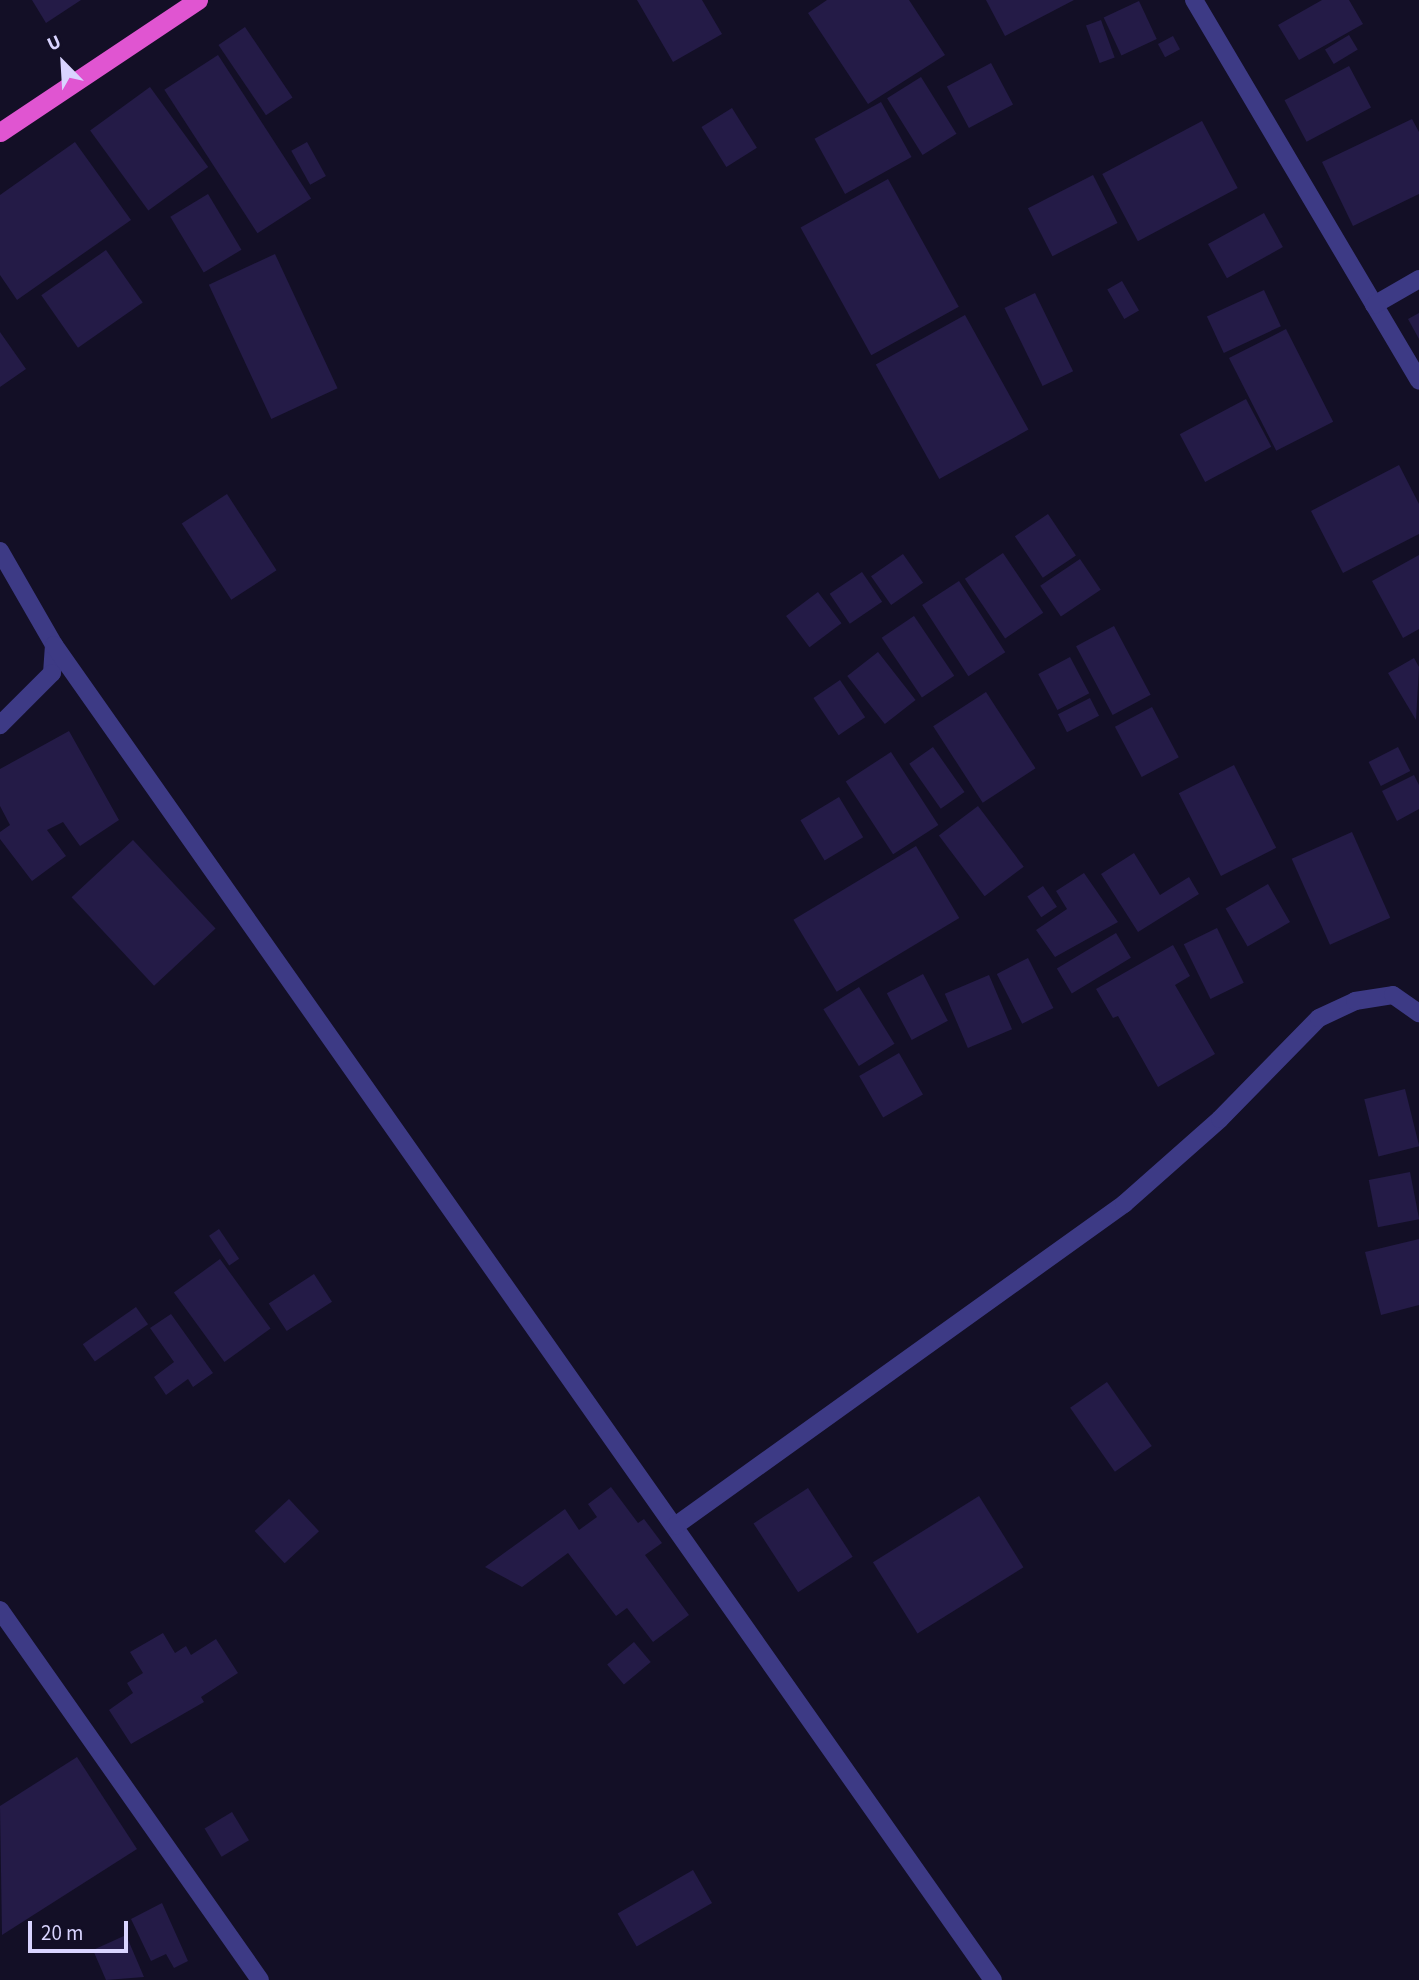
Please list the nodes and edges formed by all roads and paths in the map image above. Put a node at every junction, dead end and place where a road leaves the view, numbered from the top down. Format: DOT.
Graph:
graph roads {
  1 [pos="198,0"];
  2 [pos="1194,0"];
  3 [pos="0,132"];
  4 [pos="1419,279"];
  5 [pos="1374,305"];
  6 [pos="1419,381"];
  7 [pos="0,551"];
  8 [pos="54,645"];
  9 [pos="0,725"];
  10 [pos="1419,1013"];
  11 [pos="675,1526"];
  12 [pos="0,1610"];
  13 [pos="260,1980"];
  14 [pos="993,1980"];
  1 -- 3 [label="highway"];
  2 -- 5 [label="street"];
  4 -- 5 [label="street"];
  5 -- 6 [label="street"];
  7 -- 8 [label="street"];
  8 -- 9 [label="street"];
  8 -- 11 [label="street"];
  10 -- 11 [label="street"];
  11 -- 14 [label="street"];
  12 -- 13 [label="street"];
}
